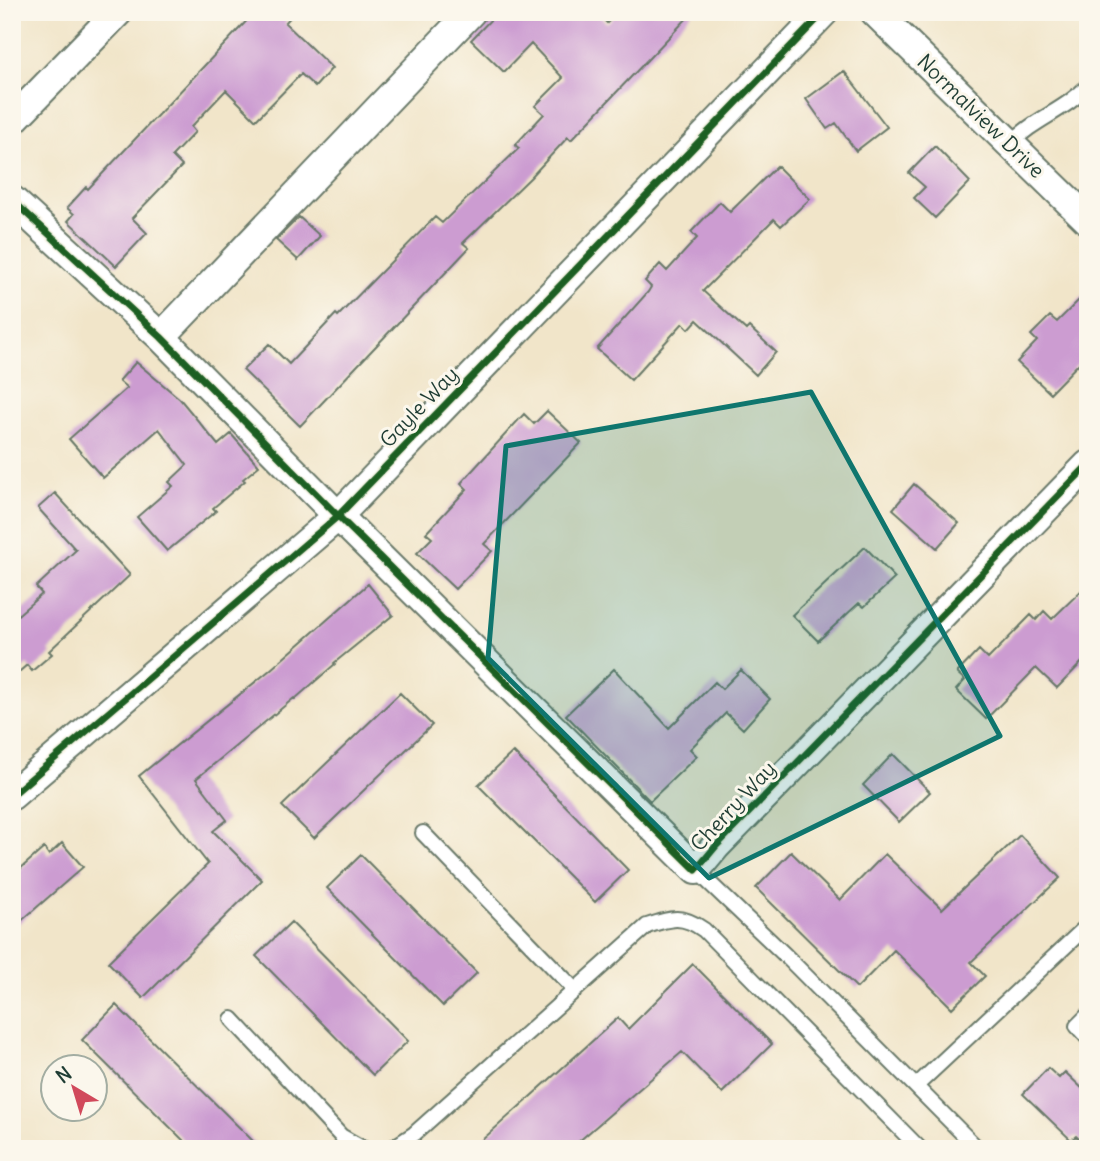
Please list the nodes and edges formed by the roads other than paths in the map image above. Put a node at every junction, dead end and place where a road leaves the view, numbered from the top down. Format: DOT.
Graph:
graph roads {
  1 [pos="118,12"];
  2 [pos="471,12"];
  3 [pos="824,12"];
  4 [pos="875,12"];
  5 [pos="1088,86"];
  6 [pos="12,121"];
  7 [pos="1010,144"];
  8 [pos="12,200"];
  9 [pos="1088,220"];
  10 [pos="161,337"];
  11 [pos="1088,465"];
  12 [pos="338,516"];
  13 [pos="12,795"];
  14 [pos="423,833"];
  15 [pos="696,870"];
  16 [pos="1088,925"];
  17 [pos="575,990"];
  18 [pos="1088,1015"];
  19 [pos="232,1019"];
  20 [pos="1088,1038"];
  21 [pos="916,1086"];
  22 [pos="364,1149"];
  23 [pos="391,1149"];
  24 [pos="920,1149"];
  25 [pos="978,1149"];
  1 -- 6 [label="street"];
  2 -- 10 [label="street"];
  3 -- 12 [label="street, Gayle Way"];
  4 -- 7 [label="street, Normalview Drive"];
  5 -- 7 [label="lane"];
  7 -- 9 [label="street, Normalview Drive"];
  8 -- 10 [label="street, Cherry Way"];
  10 -- 12 [label="street, Cherry Way"];
  11 -- 15 [label="street, Cherry Way"];
  12 -- 13 [label="street, Gayle Way"];
  12 -- 15 [label="street, Cherry Way"];
  14 -- 17 [label="lane"];
  15 -- 21 [label="lane"];
  16 -- 21 [label="lane"];
  17 -- 23 [label="lane"];
  17 -- 24 [label="lane"];
  18 -- 20 [label="lane"];
  19 -- 22 [label="lane"];
  21 -- 25 [label="lane"];
}
